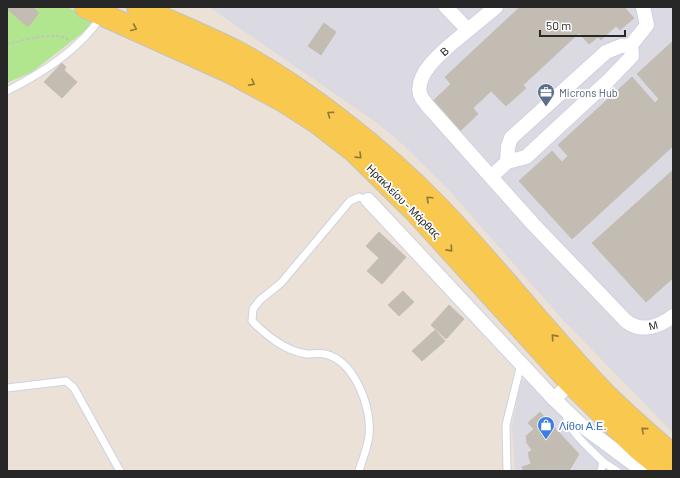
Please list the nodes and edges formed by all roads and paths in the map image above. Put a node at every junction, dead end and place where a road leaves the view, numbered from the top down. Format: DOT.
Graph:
graph roads {
  1 [pos="138,7"];
  2 [pos="446,7"];
  3 [pos="496,7"];
  4 [pos="643,7"];
  5 [pos="94,11"];
  6 [pos="468,30"];
  7 [pos="7,44"];
  8 [pos="631,45"];
  9 [pos="74,47"];
  10 [pos="7,90"];
  11 [pos="507,162"];
  12 [pos="491,177"];
  13 [pos="368,200"];
  14 [pos="673,316"];
  15 [pos="520,364"];
  16 [pos="572,383"];
  17 [pos="7,388"];
  18 [pos="559,404"];
  19 [pos="673,456"];
  20 [pos="602,462"];
  21 [pos="120,471"];
  22 [pos="359,471"];
  23 [pos="506,471"];
  24 [pos="601,471"];
  25 [pos="617,471"];
  26 [pos="643,471"];
  27 [pos="666,471"];
  19 -- 1 [label="main road, Ηρακλείου - Μάρθας, one-way"];
  2 -- 6 [label="street"];
  3 -- 6 [label="street, Β"];
  4 -- 8 [label="street"];
  5 -- 9 [label="lane"];
  5 -- 16 [label="main road, Ηρακλείου - Μάρθας, one-way"];
  6 -- 12 [label="street, Β"];
  7 -- 9 [label="path"];
  8 -- 11 [label="street"];
  8 -- 11 [label="street"];
  9 -- 10 [label="lane"];
  11 -- 12 [label="street"];
  12 -- 14 [label="street, Μ"];
  13 -- 15 [label="street"];
  13 -- 22 [label="lane"];
  15 -- 18 [label="street"];
  15 -- 23 [label="lane"];
  16 -- 18 [label="street"];
  16 -- 27 [label="main road, Ηρακλείου - Μάρθας"];
  17 -- 21 [label="lane"];
  18 -- 20 [label="lane"];
  18 -- 26 [label="street"];
  20 -- 24 [label="lane"];
  20 -- 25 [label="lane"];
}
